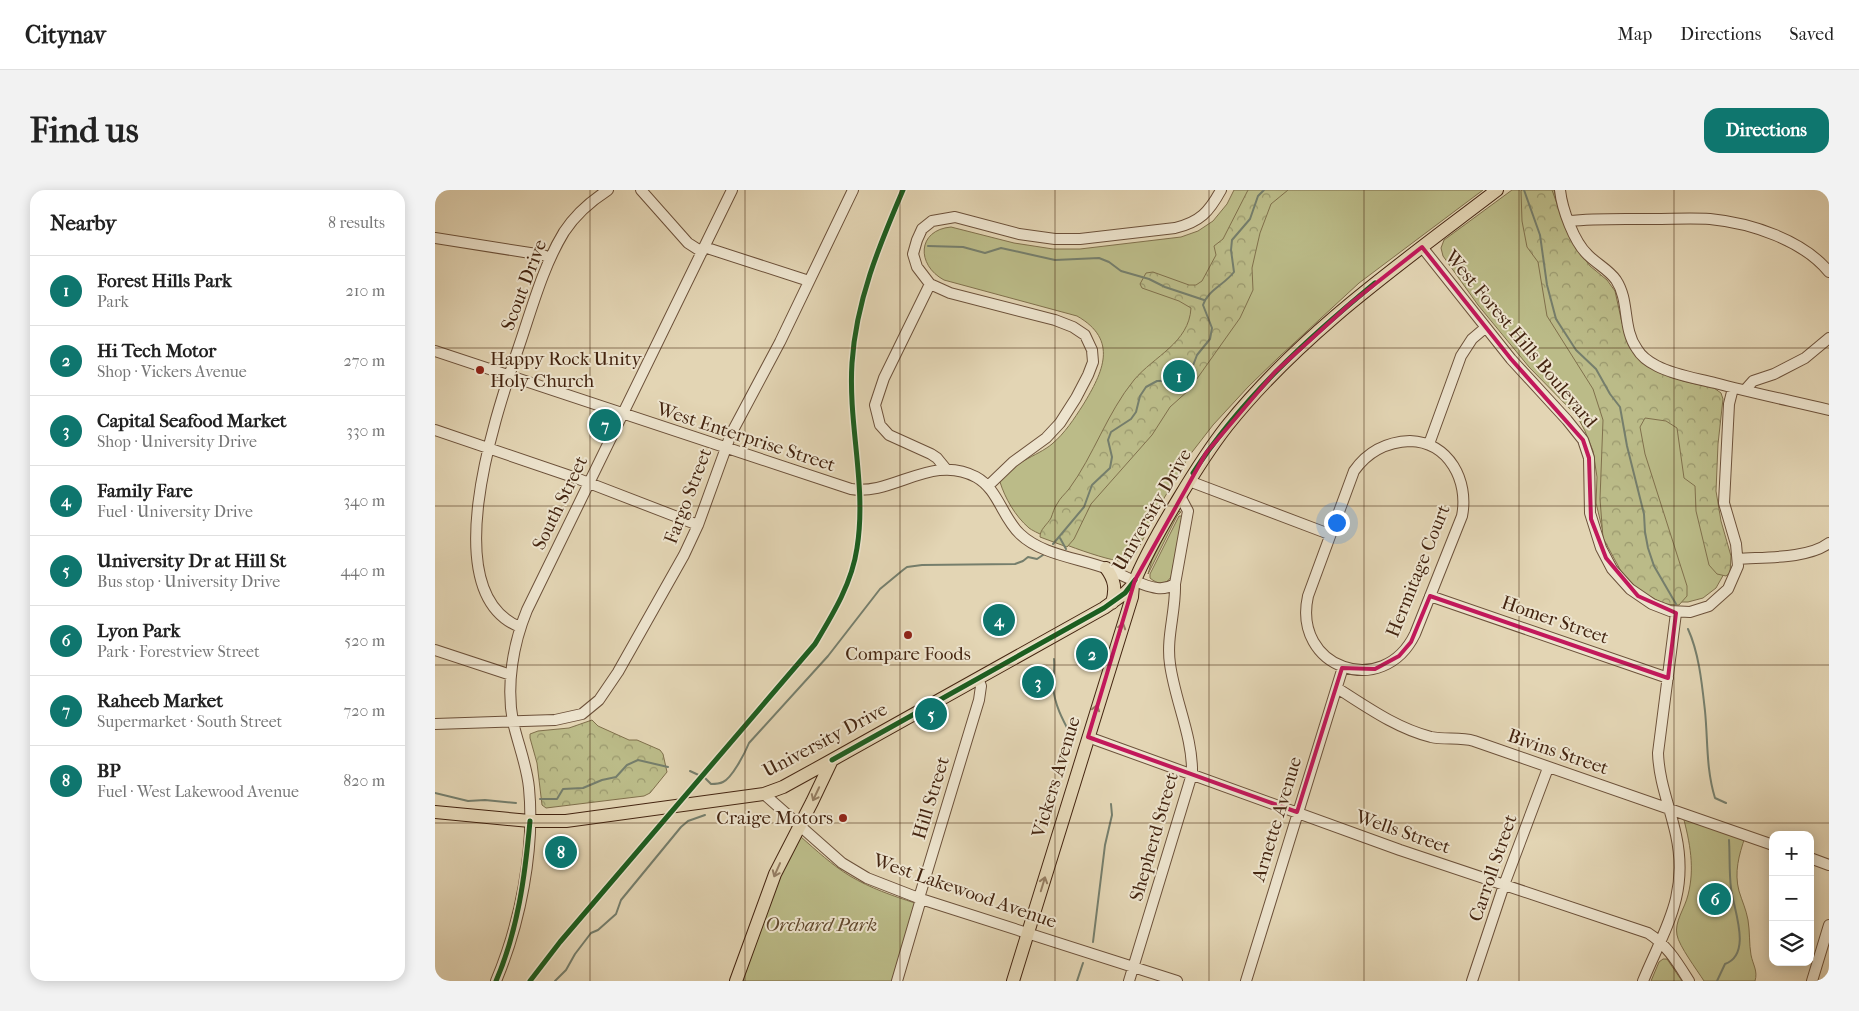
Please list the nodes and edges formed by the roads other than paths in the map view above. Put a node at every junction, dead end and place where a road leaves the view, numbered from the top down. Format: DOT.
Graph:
graph roads {
  1 [pos="608,190"];
  2 [pos="641,190"];
  3 [pos="731,190"];
  4 [pos="853,190"];
  5 [pos="1221,190"];
  6 [pos="1497,190"];
  7 [pos="1560,190"];
  8 [pos="1569,221"];
  9 [pos="435,238"];
  10 [pos="1422,247"];
  11 [pos="703,249"];
  12 [pos="550,258"];
  13 [pos="1829,272"];
  14 [pos="809,281"];
  15 [pos="930,284"];
  16 [pos="1485,328"];
  17 [pos="1829,338"];
  18 [pos="435,351"];
  19 [pos="509,376"];
  20 [pos="1733,388"];
  21 [pos="1745,390"];
  22 [pos="1829,410"];
  23 [pos="623,415"];
  24 [pos="435,430"];
  25 [pos="1429,444"];
  26 [pos="487,447"];
  27 [pos="725,448"];
  28 [pos="946,470"];
  29 [pos="1189,481"];
  30 [pos="589,483"];
  31 [pos="988,486"];
  32 [pos="1181,496"];
  33 [pos="698,525"];
  34 [pos="1329,534"];
  35 [pos="1829,543"];
  36 [pos="1738,559"];
  37 [pos="1106,568"];
  38 [pos="1134,582"];
  39 [pos="1175,584"];
  40 [pos="1430,596"];
  41 [pos="1112,603"];
  42 [pos="1677,613"];
  43 [pos="520,627"];
  44 [pos="435,650"];
  45 [pos="1343,667"];
  46 [pos="511,675"];
  47 [pos="1668,678"];
  48 [pos="978,679"];
  49 [pos="1337,688"];
  50 [pos="513,721"];
  51 [pos="435,724"];
  52 [pos="1088,736"];
  53 [pos="831,760"];
  54 [pos="1548,768"];
  55 [pos="1192,774"];
  56 [pos="764,794"];
  57 [pos="1669,808"];
  58 [pos="435,812"];
  59 [pos="1297,812"];
  60 [pos="530,821"];
  61 [pos="799,827"];
  62 [pos="1769,844"];
  63 [pos="1814,859"];
  64 [pos="1829,865"];
  65 [pos="1504,885"];
  66 [pos="920,899"];
  67 [pos="1829,925"];
  68 [pos="1028,933"];
  69 [pos="1660,941"];
  70 [pos="1134,967"];
  71 [pos="496,981"];
  72 [pos="736,981"];
  73 [pos="897,981"];
  74 [pos="1013,981"];
  75 [pos="1129,981"];
  76 [pos="1177,981"];
  77 [pos="1246,981"];
  78 [pos="1472,981"];
  79 [pos="1643,981"];
  80 [pos="1689,981"];
  81 [pos="1812,981"];
  1 -- 12 [label="street, Scout Drive"];
  2 -- 11 [label="street"];
  3 -- 11 [label="street, South Street"];
  4 -- 14 [label="street, Fargo Street"];
  5 -- 15 [label="street"];
  6 -- 10 [label="main road, University Drive"];
  7 -- 8 [label="street"];
  8 -- 13 [label="street"];
  8 -- 20 [label="street"];
  9 -- 12 [label="street"];
  10 -- 16 [label="street, West Forest Hills Boulevard"];
  10 -- 29 [label="main road, University Drive"];
  11 -- 14 [label="street"];
  11 -- 23 [label="street, South Street"];
  12 -- 19 [label="street, Scout Drive"];
  14 -- 27 [label="street, Fargo Street"];
  15 -- 28 [label="street"];
  15 -- 31 [label="street"];
  16 -- 25 [label="street"];
  16 -- 42 [label="street, West Forest Hills Boulevard"];
  17 -- 21 [label="street"];
  18 -- 19 [label="street, West Enterprise Street"];
  19 -- 23 [label="street, West Enterprise Street"];
  19 -- 26 [label="street, Scout Drive"];
  20 -- 21 [label="street"];
  20 -- 36 [label="street, West Forest Hills Boulevard"];
  21 -- 22 [label="street"];
  23 -- 27 [label="street, West Enterprise Street"];
  23 -- 30 [label="street, South Street"];
  24 -- 26 [label="street"];
  25 -- 34 [label="street, Hermitage Court"];
  25 -- 40 [label="street, Hermitage Court"];
  26 -- 30 [label="street"];
  26 -- 43 [label="street, Scout Drive"];
  27 -- 28 [label="street, West Enterprise Street"];
  27 -- 33 [label="street, Fargo Street"];
  28 -- 31 [label="street, West Enterprise Street"];
  29 -- 32 [label="main road, University Drive"];
  29 -- 34 [label="street"];
  30 -- 33 [label="street"];
  30 -- 43 [label="street, South Street"];
  31 -- 37 [label="street"];
  32 -- 38 [label="main road, University Drive"];
  32 -- 39 [label="street, Shepherd Street"];
  33 -- 50 [label="street, Fargo Street"];
  34 -- 45 [label="street, Hermitage Court"];
  35 -- 36 [label="street"];
  36 -- 42 [label="street, West Forest Hills Boulevard"];
  37 -- 38 [label="street"];
  37 -- 41 [label="main road"];
  38 -- 39 [label="street"];
  38 -- 41 [label="main road, University Drive"];
  52 -- 38 [label="main road, Vickers Avenue, one-way"];
  39 -- 55 [label="street, Shepherd Street"];
  40 -- 45 [label="street, Hermitage Court"];
  40 -- 47 [label="street, Homer Street"];
  41 -- 48 [label="main road, University Drive"];
  42 -- 47 [label="street"];
  43 -- 46 [label="street, South Street"];
  44 -- 46 [label="street"];
  45 -- 49 [label="street, Arnette Avenue"];
  46 -- 50 [label="street, South Street"];
  47 -- 57 [label="street"];
  48 -- 53 [label="main road, University Drive"];
  48 -- 66 [label="street, Hill Street"];
  49 -- 54 [label="street, Bivins Street"];
  49 -- 59 [label="street, Arnette Avenue"];
  50 -- 51 [label="street, Fargo Street"];
  50 -- 60 [label="street, South Street"];
  52 -- 55 [label="street, Wells Street"];
  68 -- 52 [label="main road, Vickers Avenue, one-way"];
  53 -- 56 [label="main road, University Drive"];
  53 -- 61 [label="main road, one-way"];
  54 -- 57 [label="street, Bivins Street"];
  54 -- 65 [label="street, Carroll Street"];
  55 -- 59 [label="street, Wells Street"];
  55 -- 70 [label="street, Shepherd Street"];
  56 -- 60 [label="main road"];
  56 -- 61 [label="street, West Lakewood Avenue"];
  57 -- 62 [label="street, Bivins Street"];
  57 -- 69 [label="street"];
  58 -- 60 [label="main road"];
  59 -- 65 [label="street, Wells Street"];
  59 -- 77 [label="street, Arnette Avenue"];
  60 -- 71 [label="street, South Street"];
  61 -- 66 [label="street, West Lakewood Avenue"];
  61 -- 72 [label="main road, one-way"];
  63 -- 64 [label="street"];
  65 -- 69 [label="street, Wells Street"];
  65 -- 78 [label="street, Carroll Street"];
  66 -- 68 [label="street, West Lakewood Avenue"];
  66 -- 73 [label="street, Hill Street"];
  67 -- 81 [label="street"];
  68 -- 70 [label="street, West Lakewood Avenue"];
  68 -- 74 [label="main road, Vickers Avenue"];
  69 -- 79 [label="street"];
  69 -- 80 [label="street, Wells Street"];
  70 -- 75 [label="street, Shepherd Street"];
  70 -- 76 [label="street, West Lakewood Avenue"];
}
